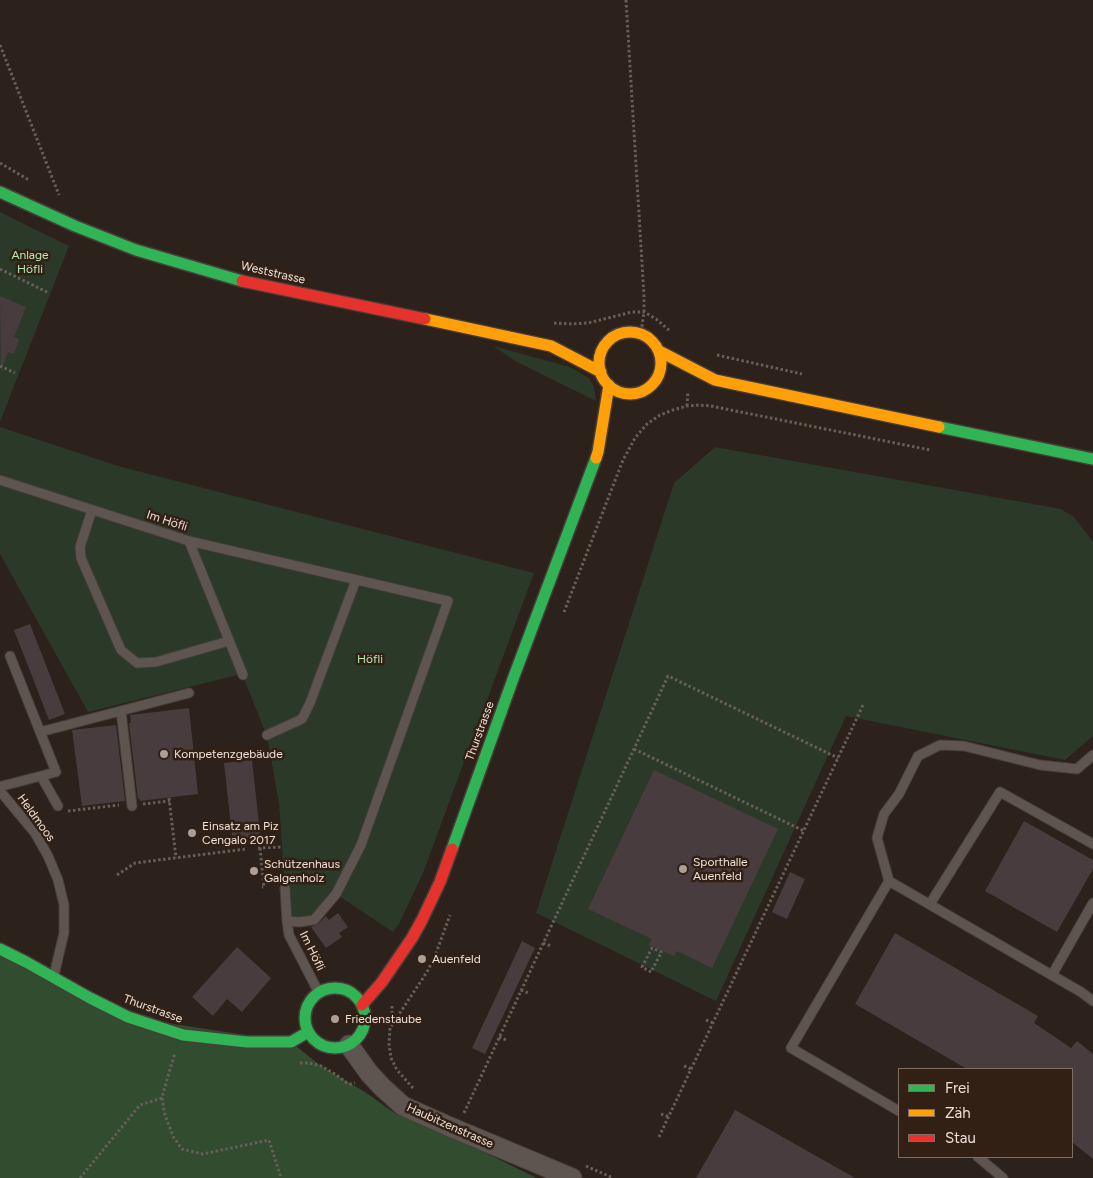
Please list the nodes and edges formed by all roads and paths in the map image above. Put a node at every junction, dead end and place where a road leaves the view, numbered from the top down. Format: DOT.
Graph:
graph roads {
  1 [pos="626,0"];
  2 [pos="0,45"];
  3 [pos="0,163"];
  4 [pos="34,183"];
  5 [pos="0,192"];
  6 [pos="51,193"];
  7 [pos="0,269"];
  8 [pos="49,292"];
  9 [pos="644,312"];
  10 [pos="547,321"];
  11 [pos="641,333"];
  12 [pos="675,336"];
  13 [pos="610,339"];
  14 [pos="591,341"];
  15 [pos="571,344"];
  16 [pos="551,346"];
  17 [pos="659,351"];
  18 [pos="710,354"];
  19 [pos="0,366"];
  20 [pos="601,372"];
  21 [pos="15,373"];
  22 [pos="806,375"];
  23 [pos="715,380"];
  24 [pos="698,382"];
  25 [pos="609,385"];
  26 [pos="688,393"];
  27 [pos="687,406"];
  28 [pos="613,430"];
  29 [pos="938,451"];
  30 [pos="598,452"];
  31 [pos="1093,459"];
  32 [pos="0,480"];
  33 [pos="92,510"];
  34 [pos="189,541"];
  35 [pos="356,580"];
  36 [pos="562,616"];
  37 [pos="229,641"];
  38 [pos="10,656"];
  39 [pos="243,675"];
  40 [pos="189,693"];
  41 [pos="863,705"];
  42 [pos="121,711"];
  43 [pos="40,732"];
  44 [pos="267,736"];
  45 [pos="634,749"];
  46 [pos="1093,755"];
  47 [pos="838,758"];
  48 [pos="40,776"];
  49 [pos="0,790"];
  50 [pos="132,806"];
  51 [pos="61,808"];
  52 [pos="804,831"];
  53 [pos="1093,844"];
  54 [pos="282,847"];
  55 [pos="246,849"];
  56 [pos="176,858"];
  57 [pos="117,875"];
  58 [pos="889,881"];
  59 [pos="262,887"];
  60 [pos="284,888"];
  61 [pos="930,904"];
  62 [pos="1093,904"];
  63 [pos="452,910"];
  64 [pos="287,922"];
  65 [pos="543,943"];
  66 [pos="550,946"];
  67 [pos="0,950"];
  68 [pos="661,951"];
  69 [pos="1052,975"];
  70 [pos="53,977"];
  71 [pos="521,990"];
  72 [pos="320,993"];
  73 [pos="528,993"];
  74 [pos="1093,1001"];
  75 [pos="362,1005"];
  76 [pos="392,1005"];
  77 [pos="396,1020"];
  78 [pos="706,1020"];
  79 [pos="713,1023"];
  80 [pos="308,1032"];
  81 [pos="183,1035"];
  82 [pos="499,1037"];
  83 [pos="506,1040"];
  84 [pos="349,1045"];
  85 [pos="321,1066"];
  86 [pos="684,1066"];
  87 [pos="691,1069"];
  88 [pos="355,1083"];
  89 [pos="414,1089"];
  90 [pos="162,1098"];
  91 [pos="898,1110"];
  92 [pos="661,1114"];
  93 [pos="669,1117"];
  94 [pos="457,1130"];
  95 [pos="659,1137"];
  96 [pos="979,1158"];
  97 [pos="80,1178"];
  98 [pos="281,1178"];
  99 [pos="572,1178"];
  100 [pos="1003,1178"];
  1 -- 9 [label="path"];
  2 -- 6 [label="path"];
  3 -- 4 [label="path"];
  5 -- 16 [label="main road, Weststrasse"];
  7 -- 8 [label="path"];
  9 -- 10 [label="path"];
  9 -- 11 [label="path"];
  9 -- 12 [label="path"];
  11 -- 13 [label="main road"];
  11 -- 17 [label="main road"];
  13 -- 14 [label="main road"];
  13 -- 20 [label="main road"];
  15 -- 16 [label="main road, Weststrasse"];
  16 -- 20 [label="main road, Weststrasse"];
  17 -- 23 [label="main road"];
  17 -- 25 [label="main road"];
  18 -- 22 [label="path"];
  19 -- 21 [label="path"];
  20 -- 25 [label="main road"];
  23 -- 24 [label="main road"];
  23 -- 31 [label="main road"];
  25 -- 30 [label="main road, Thurstrasse"];
  26 -- 27 [label="path"];
  27 -- 29 [label="path"];
  27 -- 36 [label="path"];
  28 -- 30 [label="main road, Thurstrasse"];
  30 -- 75 [label="main road, Thurstrasse"];
  32 -- 33 [label="lane, Im Höfli"];
  33 -- 34 [label="lane, Im Höfli"];
  33 -- 37 [label="lane"];
  34 -- 35 [label="lane"];
  34 -- 37 [label="lane, Im Höfli"];
  35 -- 44 [label="lane"];
  35 -- 64 [label="lane"];
  37 -- 39 [label="lane, Im Höfli"];
  38 -- 43 [label="lane"];
  40 -- 42 [label="lane"];
  41 -- 47 [label="path"];
  42 -- 43 [label="lane"];
  42 -- 50 [label="lane"];
  43 -- 48 [label="lane"];
  45 -- 47 [label="path"];
  45 -- 52 [label="path"];
  45 -- 65 [label="path"];
  46 -- 58 [label="lane"];
  47 -- 52 [label="path"];
  48 -- 49 [label="lane"];
  48 -- 51 [label="lane"];
  49 -- 70 [label="lane, Heldmoos"];
  50 -- 51 [label="path"];
  50 -- 56 [label="path"];
  52 -- 79 [label="path"];
  53 -- 61 [label="lane"];
  54 -- 59 [label="path"];
  55 -- 56 [label="path"];
  56 -- 57 [label="path"];
  58 -- 61 [label="lane"];
  58 -- 91 [label="lane"];
  60 -- 64 [label="lane, Im Höfli"];
  61 -- 69 [label="lane"];
  62 -- 69 [label="lane"];
  63 -- 77 [label="path"];
  64 -- 72 [label="lane, Im Höfli"];
  65 -- 66 [label="path"];
  65 -- 71 [label="path"];
  67 -- 70 [label="main road, Thurstrasse"];
  68 -- 68 [label="path"];
  69 -- 74 [label="lane"];
  70 -- 81 [label="main road, Thurstrasse"];
  71 -- 73 [label="path"];
  71 -- 82 [label="path"];
  72 -- 75 [label="main road"];
  72 -- 80 [label="main road"];
  75 -- 84 [label="main road"];
  76 -- 77 [label="path"];
  77 -- 89 [label="path"];
  78 -- 79 [label="path"];
  79 -- 87 [label="path"];
  80 -- 81 [label="main road, Thurstrasse"];
  80 -- 84 [label="main road"];
  81 -- 90 [label="path"];
  82 -- 83 [label="path"];
  82 -- 94 [label="path"];
  84 -- 94 [label="street, Haubitzenstrasse"];
  85 -- 88 [label="path"];
  86 -- 87 [label="path"];
  87 -- 93 [label="path"];
  90 -- 97 [label="path"];
  90 -- 98 [label="path"];
  92 -- 93 [label="path"];
  93 -- 95 [label="path"];
  94 -- 99 [label="street, Haubitzenstrasse"];
  96 -- 100 [label="lane"];
}
